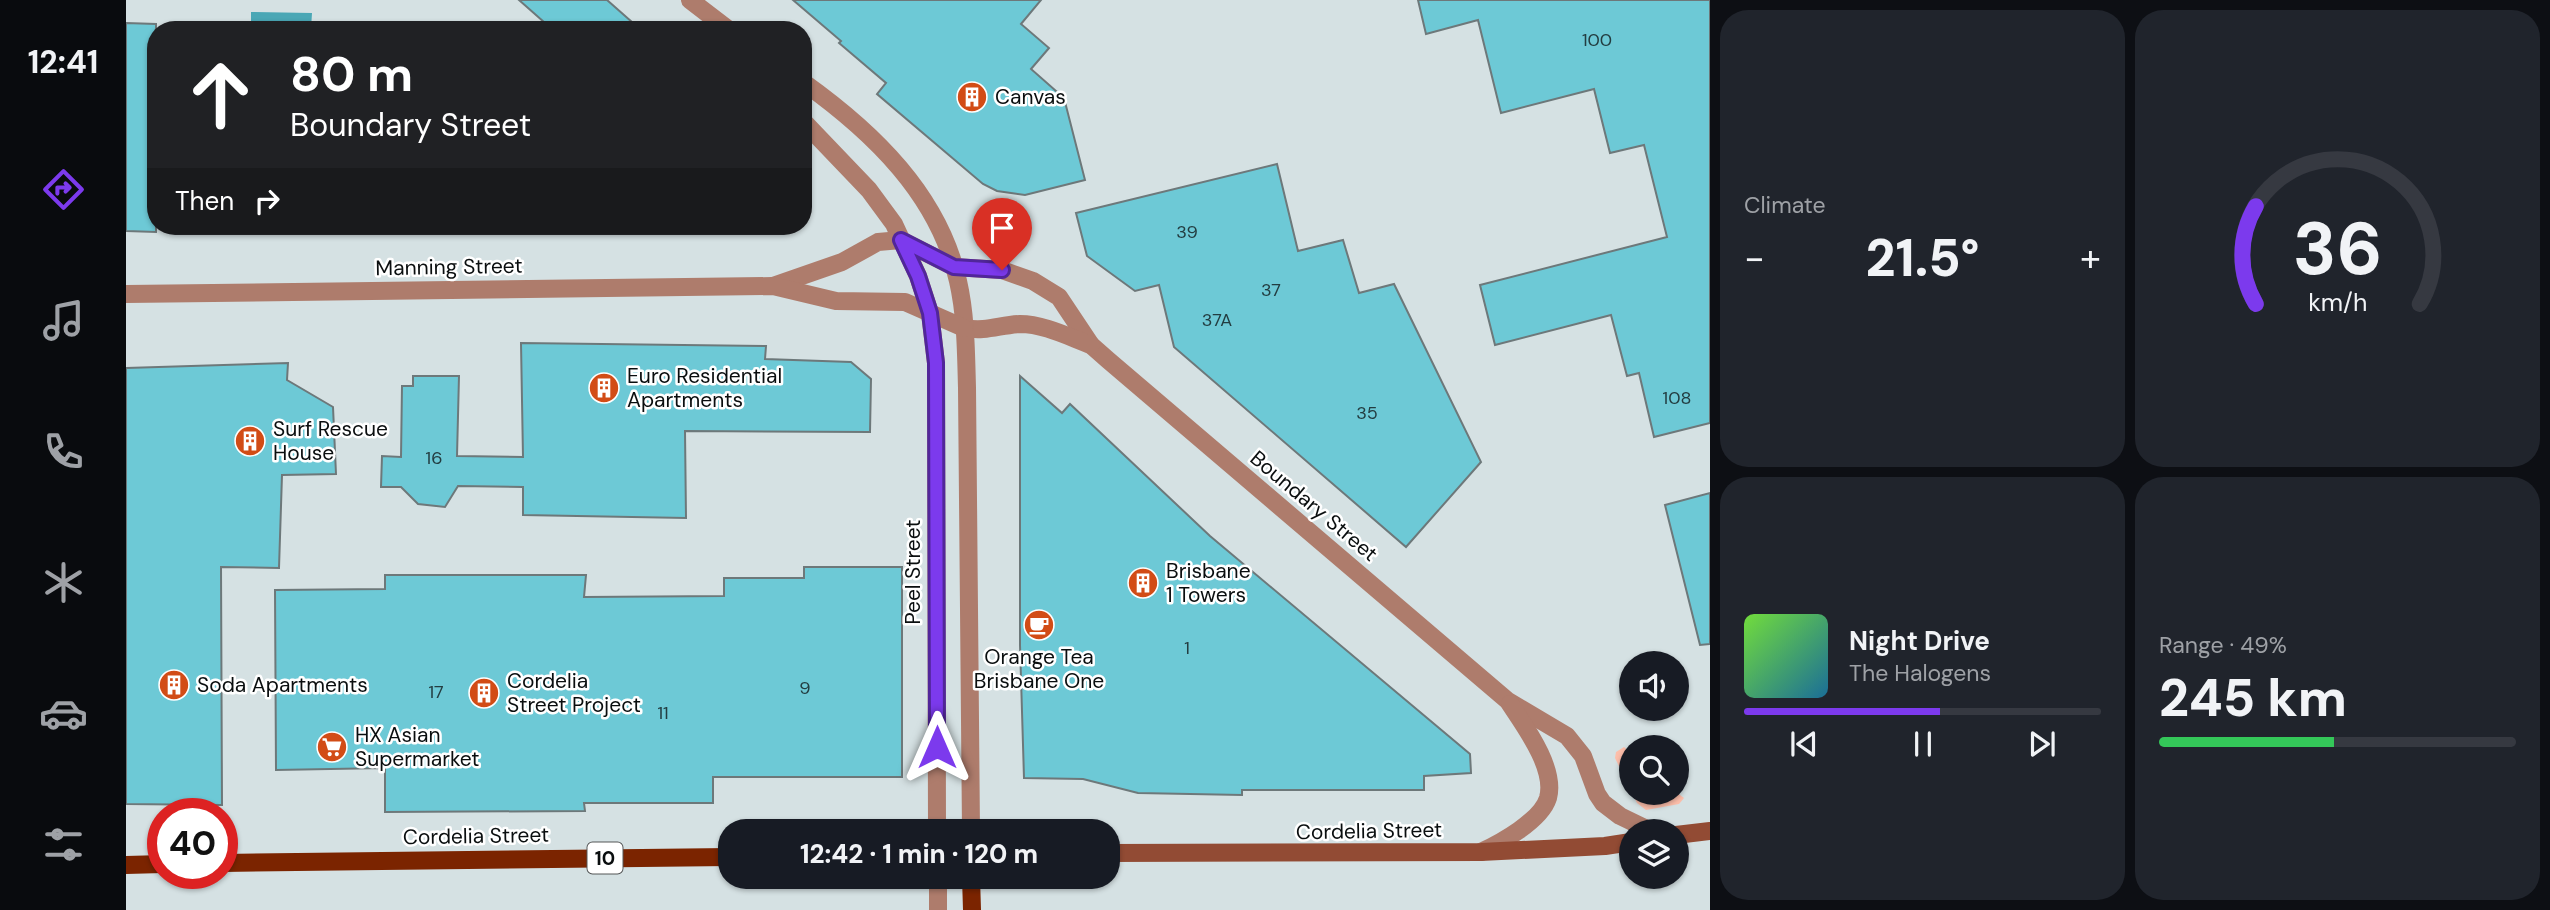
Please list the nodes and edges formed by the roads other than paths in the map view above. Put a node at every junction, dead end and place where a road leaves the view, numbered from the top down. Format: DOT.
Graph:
graph roads {
  1 [pos="690,0"];
  2 [pos="704,12"];
  3 [pos="712,21"];
  4 [pos="716,21"];
  5 [pos="812,89"];
  6 [pos="812,131"];
  7 [pos="901,240"];
  8 [pos="954,267"];
  9 [pos="773,286"];
  10 [pos="126,294"];
  11 [pos="930,313"];
  12 [pos="964,328"];
  13 [pos="1091,345"];
  14 [pos="1508,701"];
  15 [pos="937,819"];
  16 [pos="971,819"];
  17 [pos="1626,819"];
  18 [pos="1710,831"];
  19 [pos="1689,833"];
  20 [pos="1619,844"];
  21 [pos="1481,852"];
  22 [pos="1120,853"];
  23 [pos="718,858"];
  24 [pos="238,863"];
  25 [pos="147,864"];
  26 [pos="126,865"];
  27 [pos="938,889"];
  28 [pos="971,889"];
  29 [pos="938,910"];
  30 [pos="972,910"];
  1 -- 2 [label="street"];
  2 -- 3 [label="street"];
  2 -- 4 [label="street"];
  5 -- 8 [label="street"];
  6 -- 7 [label="street"];
  7 -- 8 [label="street"];
  7 -- 9 [label="street, Manning Street"];
  7 -- 11 [label="street"];
  8 -- 12 [label="street"];
  8 -- 13 [label="street, Boundary Street"];
  9 -- 10 [label="street, Manning Street"];
  9 -- 11 [label="street, Manning Street"];
  11 -- 12 [label="street, Manning Street"];
  11 -- 15 [label="street, Peel Street"];
  12 -- 13 [label="street, Boundary Street"];
  12 -- 16 [label="street"];
  13 -- 14 [label="street, Boundary Street"];
  14 -- 17 [label="street, Boundary Street"];
  14 -- 21 [label="street, Boundary Street"];
  18 -- 19 [label="main road"];
  20 -- 21 [label="main road, Cordelia Street"];
  21 -- 22 [label="main road, Cordelia Street"];
  23 -- 24 [label="main road, Cordelia Street / 10"];
  25 -- 26 [label="main road"];
  27 -- 29 [label="street"];
  28 -- 30 [label="main road"];
}
